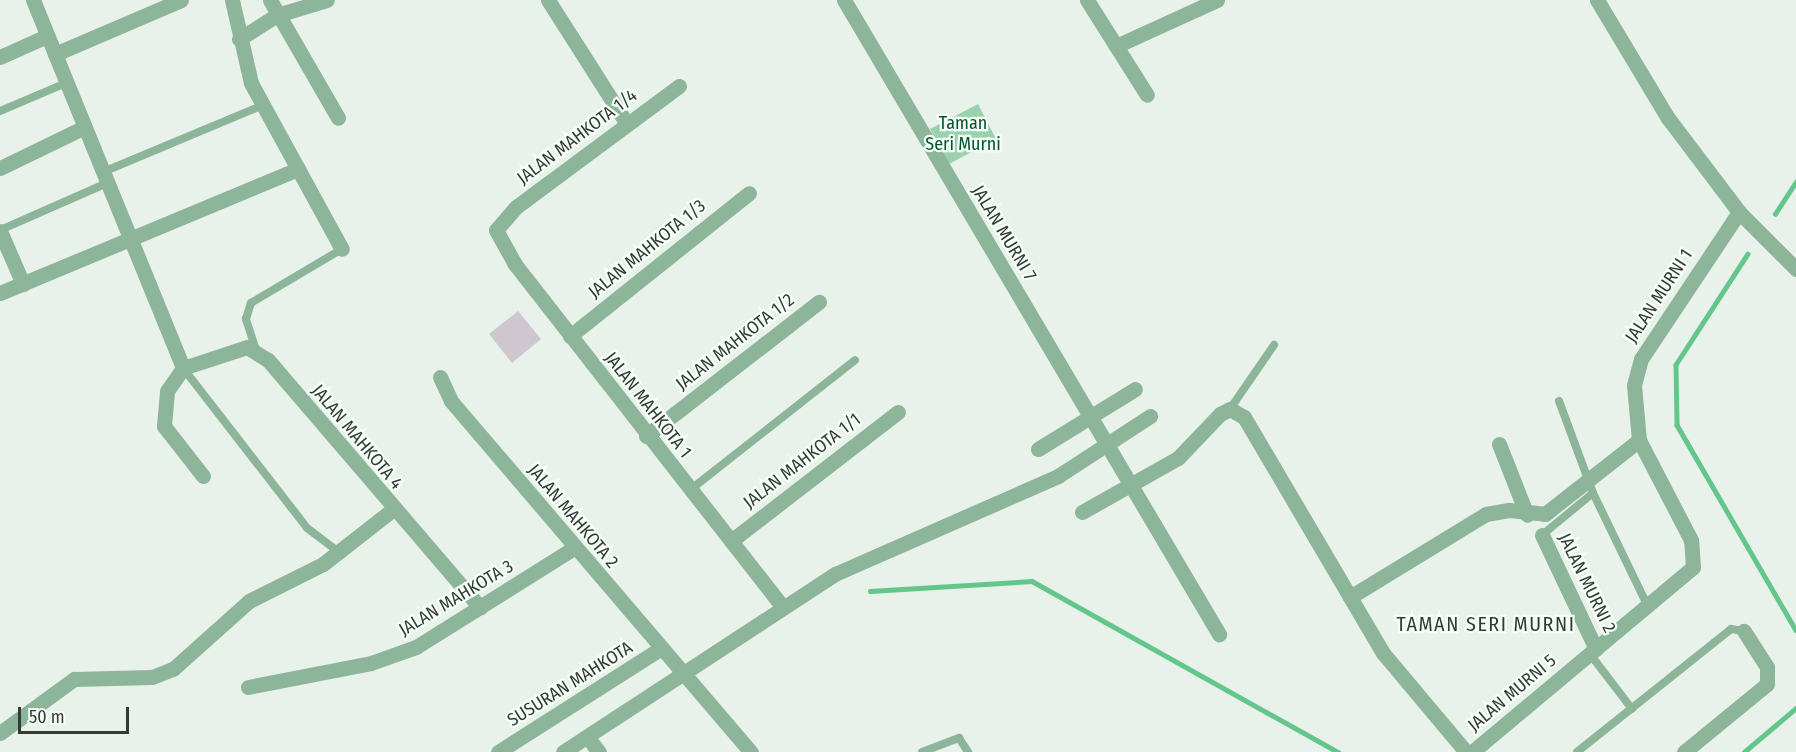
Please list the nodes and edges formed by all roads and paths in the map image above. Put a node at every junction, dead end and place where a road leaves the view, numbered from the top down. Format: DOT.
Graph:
graph roads {
  1 [pos="33,0"];
  2 [pos="181,0"];
  3 [pos="232,0"];
  4 [pos="270,0"];
  5 [pos="327,0"];
  6 [pos="548,0"];
  7 [pos="844,0"];
  8 [pos="1087,0"];
  9 [pos="1217,0"];
  10 [pos="1597,0"];
  11 [pos="277,15"];
  12 [pos="47,36"];
  13 [pos="238,39"];
  14 [pos="1116,46"];
  15 [pos="55,54"];
  16 [pos="0,57"];
  17 [pos="66,83"];
  18 [pos="679,86"];
  19 [pos="1147,95"];
  20 [pos="263,105"];
  21 [pos="0,111"];
  22 [pos="338,118"];
  23 [pos="627,124"];
  24 [pos="85,127"];
  25 [pos="0,168"];
  26 [pos="298,169"];
  27 [pos="105,178"];
  28 [pos="749,193"];
  29 [pos="1739,212"];
  30 [pos="499,221"];
  31 [pos="0,230"];
  32 [pos="129,238"];
  33 [pos="342,249"];
  34 [pos="1796,270"];
  35 [pos="23,284"];
  36 [pos="0,293"];
  37 [pos="819,302"];
  38 [pos="570,336"];
  39 [pos="1274,345"];
  40 [pos="256,350"];
  41 [pos="855,360"];
  42 [pos="183,368"];
  43 [pos="440,377"];
  44 [pos="1134,388"];
  45 [pos="1559,401"];
  46 [pos="1230,409"];
  47 [pos="898,412"];
  48 [pos="1150,416"];
  49 [pos="1091,418"];
  50 [pos="646,436"];
  51 [pos="1639,440"];
  52 [pos="1499,444"];
  53 [pos="1109,448"];
  54 [pos="1038,449"];
  55 [pos="203,476"];
  56 [pos="1131,484"];
  57 [pos="1591,487"];
  58 [pos="690,490"];
  59 [pos="392,510"];
  60 [pos="1082,512"];
  61 [pos="1527,515"];
  62 [pos="1542,535"];
  63 [pos="1691,540"];
  64 [pos="731,542"];
  65 [pos="574,548"];
  66 [pos="339,552"];
  67 [pos="1350,597"];
  68 [pos="480,607"];
  69 [pos="783,607"];
  70 [pos="1649,608"];
  71 [pos="1744,631"];
  72 [pos="1219,634"];
  73 [pos="661,648"];
  74 [pos="1593,651"];
  75 [pos="686,674"];
  76 [pos="248,687"];
  77 [pos="1632,709"];
  78 [pos="0,733"];
  79 [pos="588,738"];
  80 [pos="498,752"];
  81 [pos="563,752"];
  82 [pos="599,752"];
  83 [pos="751,752"];
  84 [pos="922,752"];
  85 [pos="968,752"];
  86 [pos="1466,752"];
  87 [pos="1472,752"];
  88 [pos="1577,752"];
  89 [pos="1684,752"];
  1 -- 12 [label="street"];
  2 -- 15 [label="street"];
  3 -- 13 [label="street"];
  4 -- 11 [label="street"];
  5 -- 11 [label="street"];
  6 -- 23 [label="street"];
  7 -- 49 [label="street, JALAN MURNI 7"];
  8 -- 14 [label="street"];
  9 -- 14 [label="street"];
  10 -- 29 [label="street"];
  11 -- 13 [label="street"];
  11 -- 22 [label="street"];
  12 -- 15 [label="street"];
  12 -- 16 [label="street"];
  13 -- 20 [label="street"];
  14 -- 19 [label="street"];
  15 -- 17 [label="street"];
  17 -- 21 [label="lane"];
  17 -- 24 [label="street"];
  18 -- 23 [label="street, JALAN MAHKOTA 1/4"];
  20 -- 26 [label="street"];
  20 -- 27 [label="lane"];
  23 -- 30 [label="street, JALAN MAHKOTA 1/4"];
  24 -- 25 [label="street"];
  24 -- 27 [label="street"];
  26 -- 32 [label="street"];
  26 -- 33 [label="street"];
  27 -- 31 [label="lane"];
  27 -- 32 [label="street"];
  28 -- 38 [label="street, JALAN MAHKOTA 1/3"];
  29 -- 34 [label="street"];
  29 -- 51 [label="street, JALAN MURNI 1"];
  30 -- 38 [label="street, JALAN MAHKOTA 1"];
  31 -- 35 [label="street"];
  32 -- 35 [label="street"];
  32 -- 42 [label="street"];
  33 -- 40 [label="lane"];
  35 -- 36 [label="street"];
  37 -- 50 [label="street, JALAN MAHKOTA 1/2"];
  38 -- 50 [label="street, JALAN MAHKOTA 1"];
  39 -- 46 [label="lane"];
  40 -- 42 [label="street"];
  40 -- 59 [label="street, JALAN MAHKOTA 4"];
  41 -- 58 [label="lane"];
  42 -- 55 [label="street"];
  42 -- 66 [label="lane"];
  43 -- 65 [label="street, JALAN MAHKOTA 2"];
  44 -- 49 [label="street"];
  45 -- 57 [label="lane"];
  46 -- 56 [label="street"];
  46 -- 67 [label="street"];
  47 -- 64 [label="street, JALAN MAHKOTA 1/1"];
  48 -- 53 [label="street"];
  49 -- 53 [label="street, JALAN MURNI 7"];
  49 -- 54 [label="street"];
  50 -- 58 [label="street, JALAN MAHKOTA 1"];
  51 -- 57 [label="street"];
  51 -- 63 [label="street, JALAN MURNI 1"];
  52 -- 61 [label="street"];
  53 -- 56 [label="street, JALAN MURNI 7"];
  53 -- 69 [label="street"];
  56 -- 60 [label="street"];
  56 -- 72 [label="street, JALAN MURNI 7"];
  57 -- 61 [label="street"];
  57 -- 62 [label="lane"];
  57 -- 70 [label="lane"];
  58 -- 64 [label="street, JALAN MAHKOTA 1"];
  59 -- 66 [label="street"];
  59 -- 68 [label="street, JALAN MAHKOTA 4"];
  61 -- 67 [label="street"];
  62 -- 74 [label="street, JALAN MURNI 2"];
  63 -- 70 [label="street, JALAN MURNI 5"];
  64 -- 69 [label="street, JALAN MAHKOTA 1"];
  65 -- 68 [label="street, JALAN MAHKOTA 3"];
  65 -- 73 [label="street, JALAN MAHKOTA 2"];
  66 -- 78 [label="street"];
  67 -- 86 [label="street"];
  68 -- 76 [label="street, JALAN MAHKOTA 3"];
  69 -- 75 [label="street"];
  70 -- 74 [label="street, JALAN MURNI 5"];
  71 -- 77 [label="lane"];
  71 -- 89 [label="street"];
  73 -- 75 [label="street, JALAN MAHKOTA 2"];
  73 -- 80 [label="street, SUSURAN MAHKOTA"];
  74 -- 77 [label="lane"];
  74 -- 87 [label="street, JALAN MURNI 5"];
  75 -- 79 [label="street"];
  75 -- 83 [label="street, JALAN MAHKOTA 2"];
  77 -- 88 [label="lane"];
  79 -- 81 [label="street"];
  79 -- 82 [label="street"];
  84 -- 85 [label="lane"];
}
